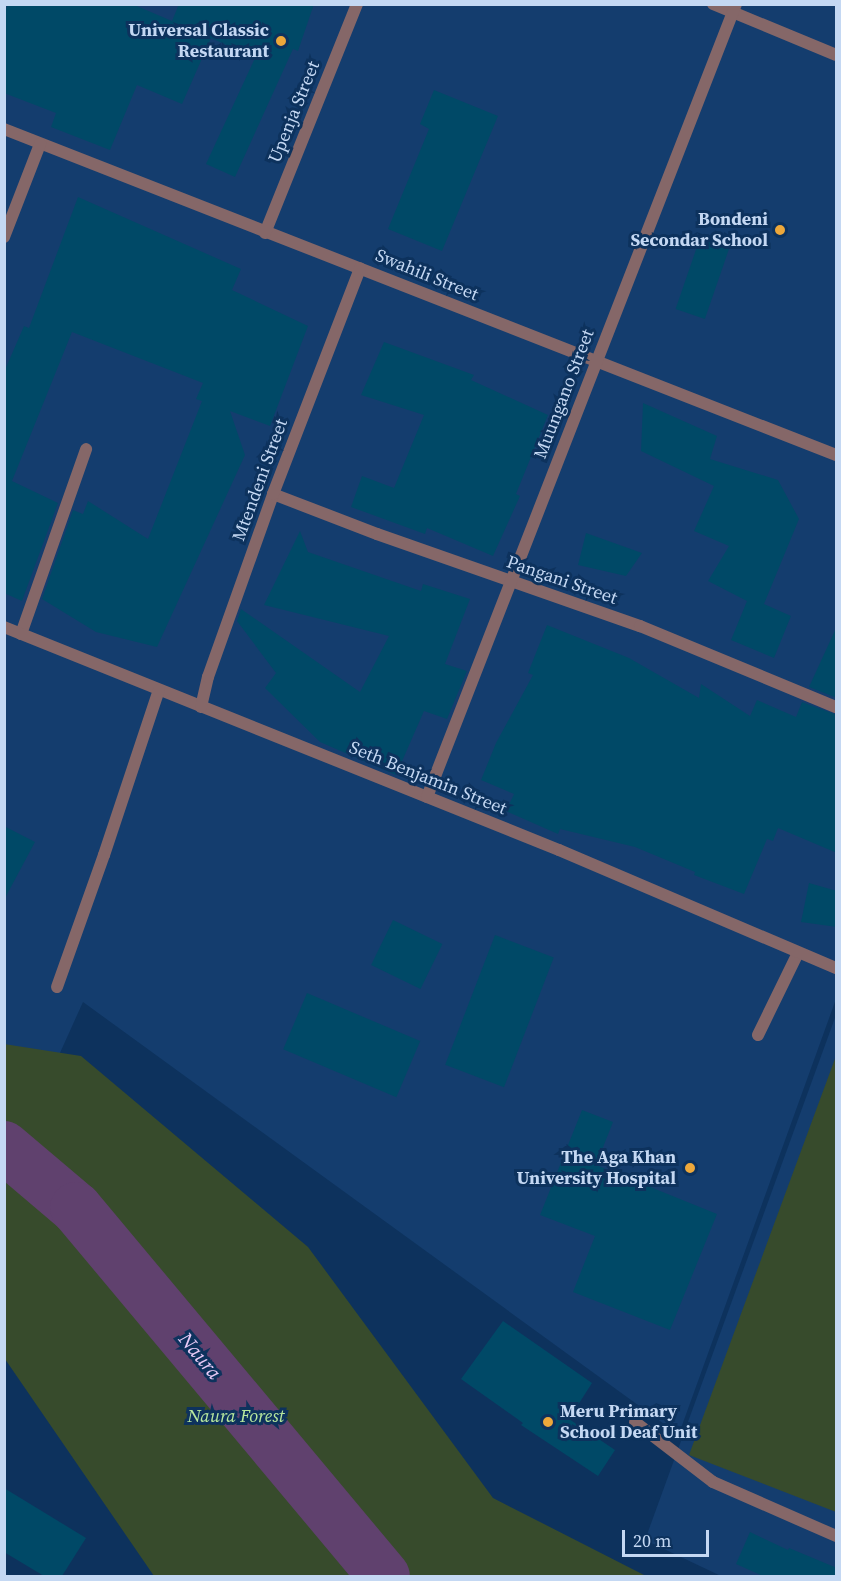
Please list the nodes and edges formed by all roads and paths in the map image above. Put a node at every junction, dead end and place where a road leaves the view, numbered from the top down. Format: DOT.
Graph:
graph roads {
  1 [pos="357,4"];
  2 [pos="713,4"];
  3 [pos="734,8"];
  4 [pos="837,55"];
  5 [pos="4,129"];
  6 [pos="40,144"];
  7 [pos="265,233"];
  8 [pos="4,237"];
  9 [pos="360,268"];
  10 [pos="595,362"];
  11 [pos="86,449"];
  12 [pos="837,455"];
  13 [pos="273,494"];
  14 [pos="513,582"];
  15 [pos="4,627"];
  16 [pos="21,634"];
  17 [pos="159,690"];
  18 [pos="201,707"];
  19 [pos="837,707"];
  20 [pos="427,797"];
  21 [pos="798,953"];
  22 [pos="837,968"];
  23 [pos="57,987"];
  24 [pos="758,1035"];
  25 [pos="635,1422"];
  26 [pos="837,1536"];
  1 -- 7 [label="street, Upenja Street"];
  2 -- 3 [label="street"];
  3 -- 4 [label="street"];
  3 -- 10 [label="street, Muungano Street"];
  5 -- 6 [label="street, Swahili Street"];
  6 -- 7 [label="street, Swahili Street"];
  6 -- 8 [label="street"];
  7 -- 9 [label="street, Swahili Street"];
  9 -- 10 [label="street, Swahili Street"];
  9 -- 13 [label="street, Mtendeni Street"];
  10 -- 12 [label="street, Swahili Street"];
  10 -- 14 [label="street, Muungano Street"];
  11 -- 16 [label="street"];
  13 -- 14 [label="street, Pangani Street"];
  13 -- 18 [label="street, Mtendeni Street"];
  14 -- 19 [label="street, Pangani Street"];
  14 -- 20 [label="street, Muungano Street"];
  15 -- 16 [label="street, Seth Benjamin Street"];
  16 -- 17 [label="street, Seth Benjamin Street"];
  17 -- 18 [label="street, Seth Benjamin Street"];
  17 -- 23 [label="street"];
  18 -- 20 [label="street, Seth Benjamin Street"];
  20 -- 21 [label="street, Seth Benjamin Street"];
  21 -- 22 [label="street, Seth Benjamin Street"];
  21 -- 24 [label="street"];
  25 -- 26 [label="street"];
}
